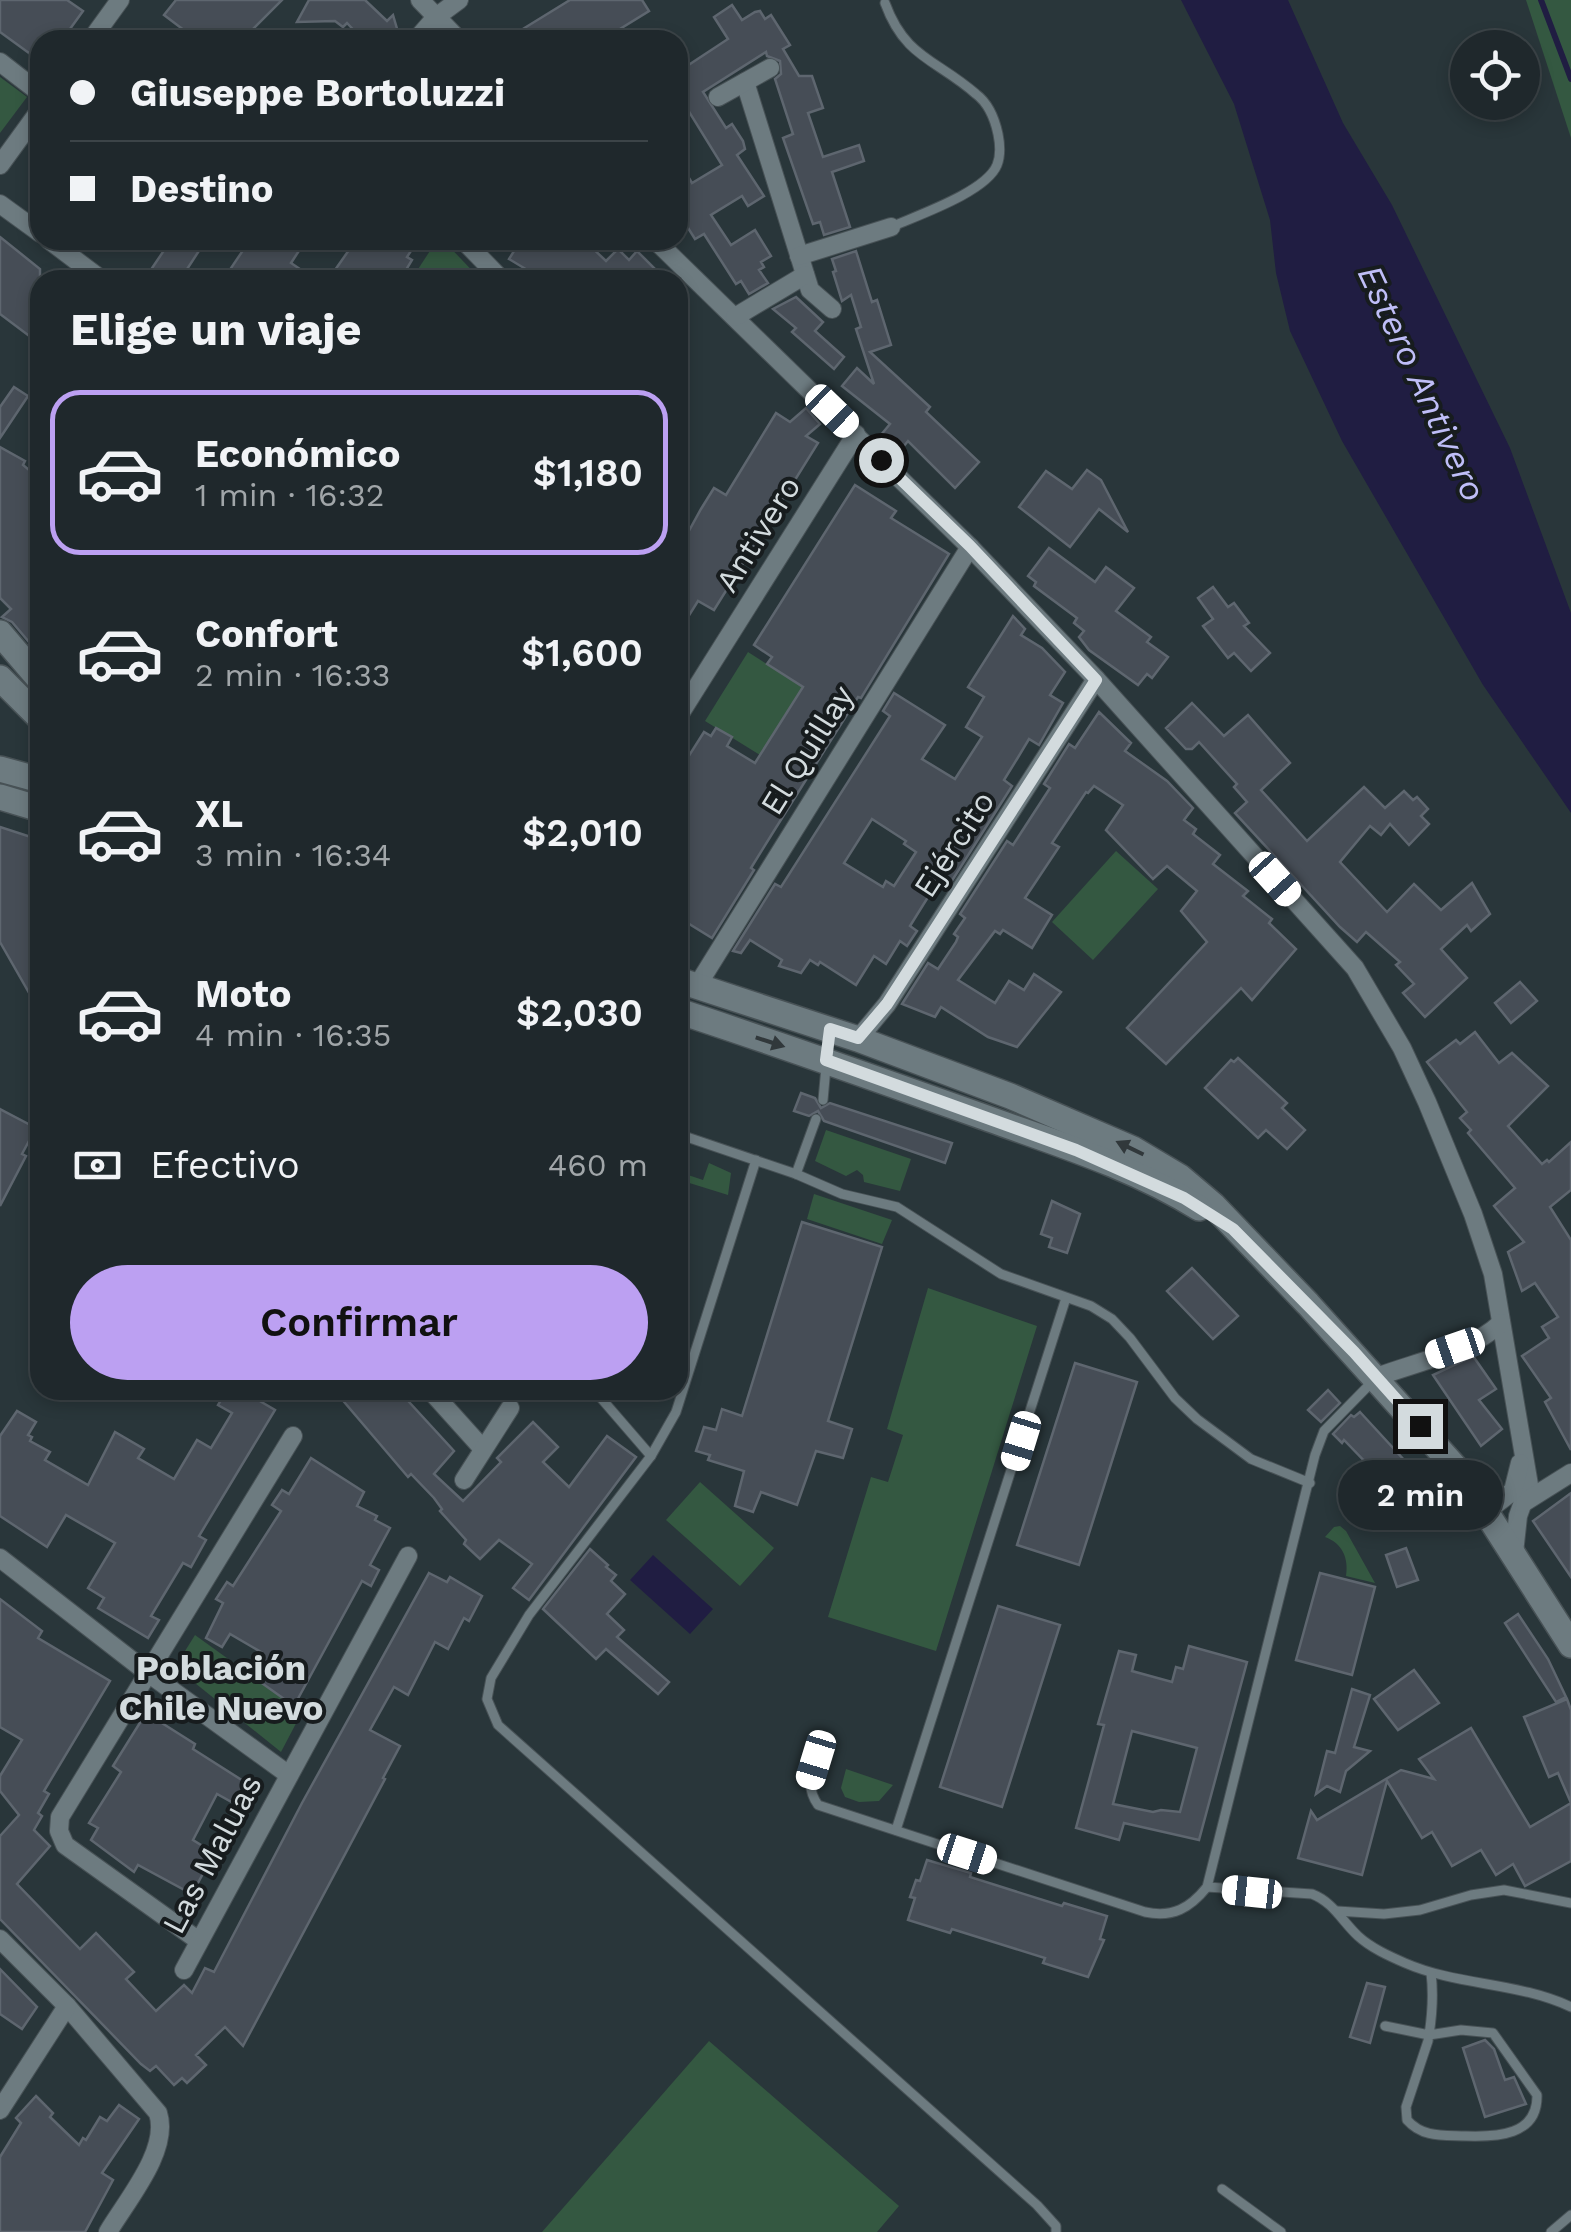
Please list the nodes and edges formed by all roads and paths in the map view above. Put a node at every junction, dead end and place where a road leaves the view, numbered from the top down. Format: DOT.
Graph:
graph roads {
  1 [pos="120,0"];
  2 [pos="420,0"];
  3 [pos="460,0"];
  4 [pos="885,3"];
  5 [pos="436,16"];
  6 [pos="98,30"];
  7 [pos="424,30"];
  8 [pos="449,30"];
  9 [pos="0,62"];
  10 [pos="770,68"];
  11 [pos="745,82"];
  12 [pos="30,85"];
  13 [pos="718,97"];
  14 [pos="30,124"];
  15 [pos="0,165"];
  16 [pos="0,204"];
  17 [pos="30,226"];
  18 [pos="891,226"];
  19 [pos="63,250"];
  20 [pos="473,250"];
  21 [pos="665,250"];
  22 [pos="800,256"];
  23 [pos="90,270"];
  24 [pos="492,270"];
  25 [pos="686,270"];
  26 [pos="688,272"];
  27 [pos="806,275"];
  28 [pos="832,310"];
  29 [pos="734,317"];
  30 [pos="856,434"];
  31 [pos="970,546"];
  32 [pos="0,633"];
  33 [pos="30,668"];
  34 [pos="0,678"];
  35 [pos="1096,680"];
  36 [pos="688,700"];
  37 [pos="30,708"];
  38 [pos="0,712"];
  39 [pos="0,769"];
  40 [pos="30,777"];
  41 [pos="0,797"];
  42 [pos="30,807"];
  43 [pos="698,987"];
  44 [pos="688,1014"];
  45 [pos="713,1023"];
  46 [pos="830,1029"];
  47 [pos="858,1038"];
  48 [pos="826,1060"];
  49 [pos="823,1100"];
  50 [pos="816,1118"];
  51 [pos="688,1137"];
  52 [pos="756,1160"];
  53 [pos="796,1174"];
  54 [pos="1233,1229"];
  55 [pos="1066,1298"];
  56 [pos="1501,1323"];
  57 [pos="688,1374"];
  58 [pos="1377,1377"];
  59 [pos="439,1400"];
  60 [pos="603,1400"];
  61 [pos="680,1400"];
  62 [pos="510,1408"];
  63 [pos="293,1436"];
  64 [pos="483,1449"];
  65 [pos="1521,1453"];
  66 [pos="651,1456"];
  67 [pos="1571,1474"];
  68 [pos="464,1480"];
  69 [pos="1310,1484"];
  70 [pos="1523,1504"];
  71 [pos="1488,1511"];
  72 [pos="1514,1553"];
  73 [pos="408,1556"];
  74 [pos="0,1558"];
  75 [pos="1571,1645"];
  76 [pos="148,1673"];
  77 [pos="816,1760"];
  78 [pos="289,1775"];
  79 [pos="896,1830"];
  80 [pos="1207,1887"];
  81 [pos="1571,1903"];
  82 [pos="1336,1912"];
  83 [pos="0,1939"];
  84 [pos="199,1941"];
  85 [pos="184,1970"];
  86 [pos="1430,1973"];
  87 [pos="67,2006"];
  88 [pos="1571,2006"];
  89 [pos="1386,2026"];
  90 [pos="1429,2035"];
  91 [pos="0,2110"];
  92 [pos="1222,2190"];
  93 [pos="1571,2216"];
  94 [pos="108,2232"];
  95 [pos="1056,2232"];
  96 [pos="1281,2232"];
  97 [pos="1550,2232"];
  1 -- 6 [label="street"];
  2 -- 5 [label="street"];
  3 -- 5 [label="street"];
  4 -- 18 [label="lane"];
  5 -- 7 [label="street"];
  5 -- 8 [label="street"];
  9 -- 12 [label="street"];
  10 -- 11 [label="street"];
  11 -- 13 [label="street"];
  11 -- 22 [label="street"];
  14 -- 15 [label="street"];
  16 -- 17 [label="street"];
  18 -- 22 [label="street"];
  19 -- 23 [label="street"];
  20 -- 24 [label="street"];
  21 -- 25 [label="street"];
  22 -- 27 [label="street"];
  26 -- 29 [label="street"];
  27 -- 28 [label="street"];
  27 -- 29 [label="street"];
  29 -- 30 [label="street"];
  30 -- 31 [label="street"];
  30 -- 36 [label="street, Antivero"];
  31 -- 35 [label="street"];
  31 -- 43 [label="street, El Quillay"];
  32 -- 33 [label="main road"];
  34 -- 37 [label="main road"];
  34 -- 38 [label="main road"];
  35 -- 47 [label="street, Ejército"];
  35 -- 56 [label="street"];
  39 -- 40 [label="main road"];
  41 -- 42 [label="main road"];
  43 -- 45 [label="main road"];
  43 -- 46 [label="main road"];
  44 -- 45 [label="main road"];
  45 -- 48 [label="main road, one-way"];
  46 -- 47 [label="main road"];
  46 -- 48 [label="lane"];
  54 -- 47 [label="main road, one-way"];
  48 -- 49 [label="lane"];
  48 -- 54 [label="main road"];
  50 -- 53 [label="lane"];
  51 -- 52 [label="lane"];
  52 -- 53 [label="lane"];
  52 -- 57 [label="lane"];
  53 -- 55 [label="lane"];
  54 -- 58 [label="main road"];
  55 -- 69 [label="lane"];
  55 -- 79 [label="lane"];
  56 -- 58 [label="street"];
  56 -- 65 [label="street"];
  58 -- 69 [label="lane"];
  58 -- 71 [label="main road"];
  59 -- 64 [label="street"];
  60 -- 66 [label="lane"];
  61 -- 66 [label="lane"];
  62 -- 64 [label="street"];
  63 -- 76 [label="street"];
  64 -- 68 [label="street"];
  65 -- 70 [label="street"];
  65 -- 71 [label="street"];
  66 -- 95 [label="lane"];
  67 -- 70 [label="street"];
  69 -- 80 [label="lane"];
  70 -- 72 [label="street"];
  71 -- 72 [label="main road"];
  72 -- 75 [label="main road"];
  73 -- 78 [label="street, Las Maluas"];
  74 -- 76 [label="street"];
  76 -- 78 [label="street"];
  76 -- 84 [label="street"];
  77 -- 79 [label="lane"];
  78 -- 84 [label="street, Las Maluas"];
  79 -- 80 [label="lane"];
  80 -- 82 [label="lane"];
  81 -- 82 [label="lane"];
  82 -- 86 [label="lane"];
  83 -- 87 [label="street"];
  84 -- 85 [label="street, Las Maluas"];
  86 -- 88 [label="lane"];
  86 -- 90 [label="lane"];
  87 -- 91 [label="street"];
  87 -- 94 [label="street"];
  89 -- 90 [label="lane"];
  90 -- 90 [label="lane"];
  92 -- 96 [label="lane"];
  93 -- 97 [label="lane"];
}
